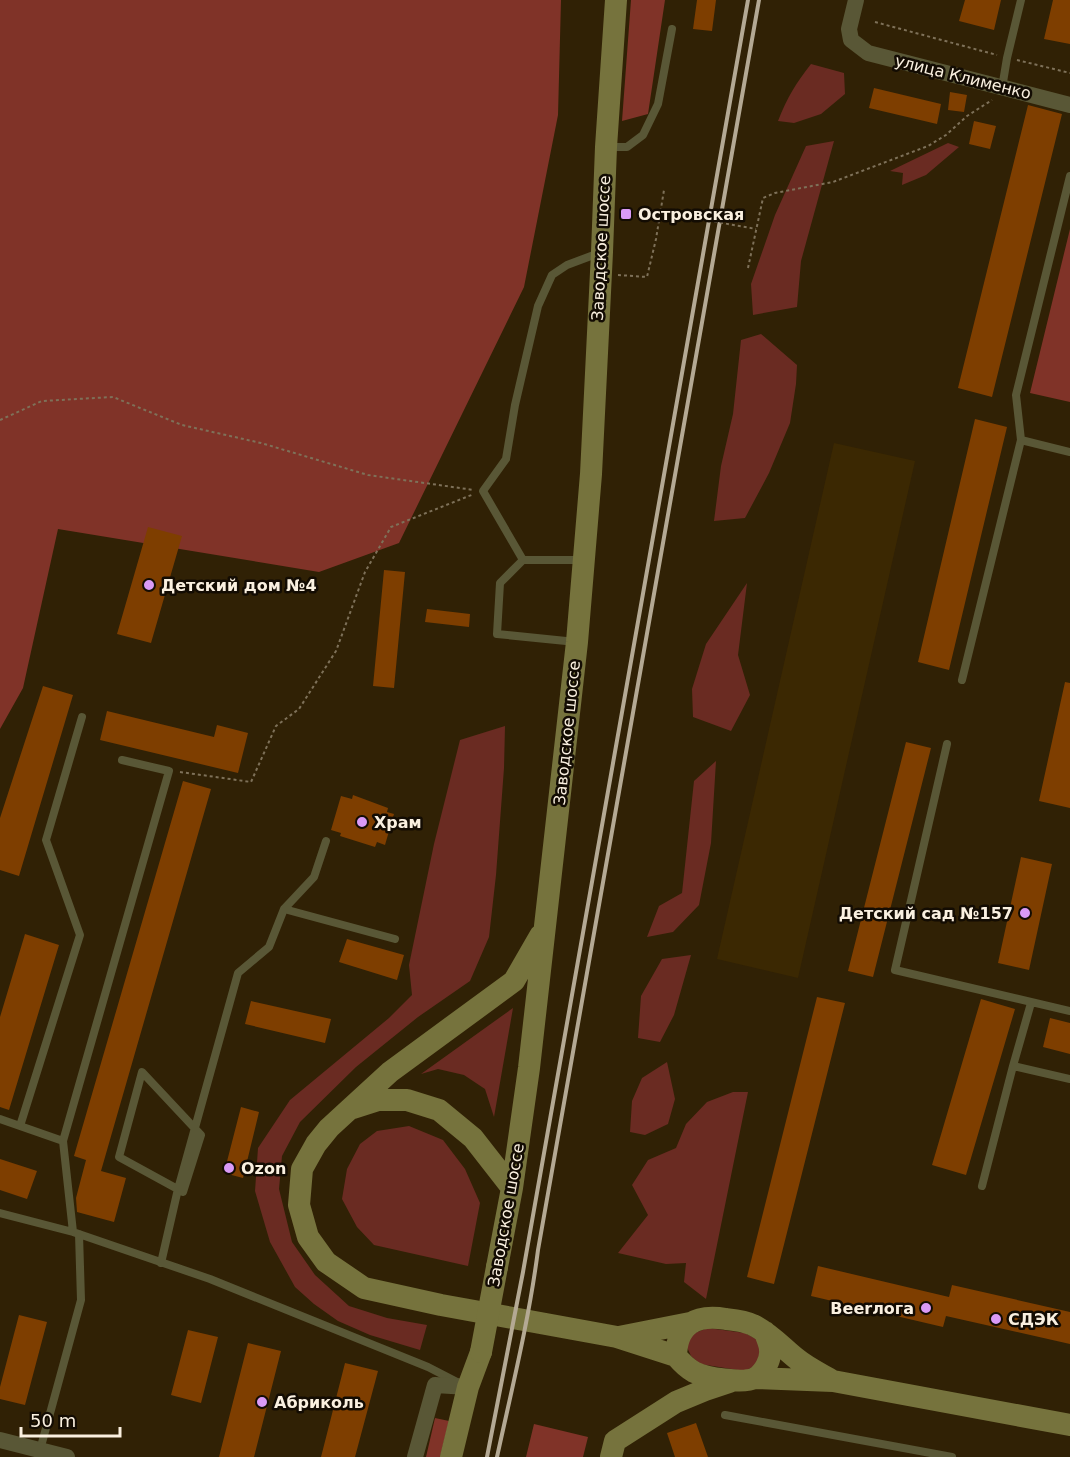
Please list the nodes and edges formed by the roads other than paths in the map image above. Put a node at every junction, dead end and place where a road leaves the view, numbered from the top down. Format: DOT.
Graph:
graph roads {
  1 [pos="616,0"];
  2 [pos="856,0"];
  3 [pos="1022,0"];
  4 [pos="672,29"];
  5 [pos="998,94"];
  6 [pos="1070,105"];
  7 [pos="606,147"];
  8 [pos="1070,176"];
  9 [pos="601,263"];
  10 [pos="1021,440"];
  11 [pos="1070,452"];
  12 [pos="523,560"];
  13 [pos="583,560"];
  14 [pos="577,642"];
  15 [pos="962,680"];
  16 [pos="82,717"];
  17 [pos="947,744"];
  18 [pos="122,760"];
  19 [pos="326,842"];
  20 [pos="284,909"];
  21 [pos="546,927"];
  22 [pos="395,939"];
  23 [pos="1031,1003"];
  24 [pos="1070,1011"];
  25 [pos="1013,1066"];
  26 [pos="1070,1079"];
  27 [pos="349,1109"];
  28 [pos="0,1119"];
  29 [pos="20,1126"];
  30 [pos="63,1141"];
  31 [pos="982,1186"];
  32 [pos="512,1188"];
  33 [pos="178,1189"];
  34 [pos="0,1213"];
  35 [pos="76,1233"];
  36 [pos="161,1263"];
  37 [pos="690,1323"];
  38 [pos="765,1332"];
  39 [pos="617,1337"];
  40 [pos="676,1356"];
  41 [pos="700,1374"];
  42 [pos="745,1380"];
  43 [pos="833,1381"];
  44 [pos="468,1387"];
  45 [pos="676,1402"];
  46 [pos="725,1415"];
  47 [pos="1070,1425"];
  48 [pos="0,1440"];
  49 [pos="40,1450"];
  50 [pos="67,1457"];
  51 [pos="415,1457"];
  52 [pos="451,1457"];
  53 [pos="611,1457"];
  54 [pos="952,1457"];
  1 -- 7 [label="street, Заводское шоссе"];
  2 -- 5 [label="street, улица Клименко"];
  3 -- 5 [label="lane"];
  4 -- 7 [label="lane"];
  5 -- 6 [label="street, улица Клименко"];
  7 -- 9 [label="street, Заводское шоссе"];
  8 -- 10 [label="lane"];
  9 -- 12 [label="lane"];
  9 -- 13 [label="street, Заводское шоссе"];
  10 -- 11 [label="lane"];
  10 -- 15 [label="lane"];
  12 -- 13 [label="lane"];
  12 -- 14 [label="lane"];
  13 -- 14 [label="street, Заводское шоссе"];
  14 -- 21 [label="street, Заводское шоссе"];
  16 -- 29 [label="lane"];
  17 -- 23 [label="lane"];
  18 -- 30 [label="lane"];
  19 -- 20 [label="lane"];
  20 -- 22 [label="lane"];
  20 -- 33 [label="lane"];
  21 -- 27 [label="street"];
  21 -- 32 [label="street, Заводское шоссе"];
  23 -- 24 [label="lane"];
  23 -- 25 [label="lane"];
  25 -- 26 [label="lane"];
  25 -- 31 [label="lane"];
  27 -- 32 [label="street"];
  27 -- 39 [label="street"];
  28 -- 29 [label="lane"];
  29 -- 30 [label="lane"];
  30 -- 35 [label="lane"];
  32 -- 44 [label="street, Заводское шоссе, bridge"];
  33 -- 33 [label="lane"];
  33 -- 36 [label="lane"];
  34 -- 35 [label="lane"];
  35 -- 36 [label="lane"];
  35 -- 49 [label="lane"];
  36 -- 44 [label="lane"];
  37 -- 38 [label="street"];
  37 -- 39 [label="street"];
  37 -- 40 [label="street"];
  38 -- 42 [label="street"];
  38 -- 43 [label="street"];
  39 -- 40 [label="street"];
  40 -- 41 [label="street"];
  41 -- 42 [label="street"];
  41 -- 45 [label="street"];
  42 -- 43 [label="street"];
  42 -- 45 [label="street"];
  43 -- 47 [label="street"];
  44 -- 51 [label="street"];
  44 -- 52 [label="street, Заводское шоссе"];
  45 -- 53 [label="street"];
  46 -- 54 [label="lane"];
  48 -- 49 [label="street"];
  49 -- 50 [label="street"];
}
